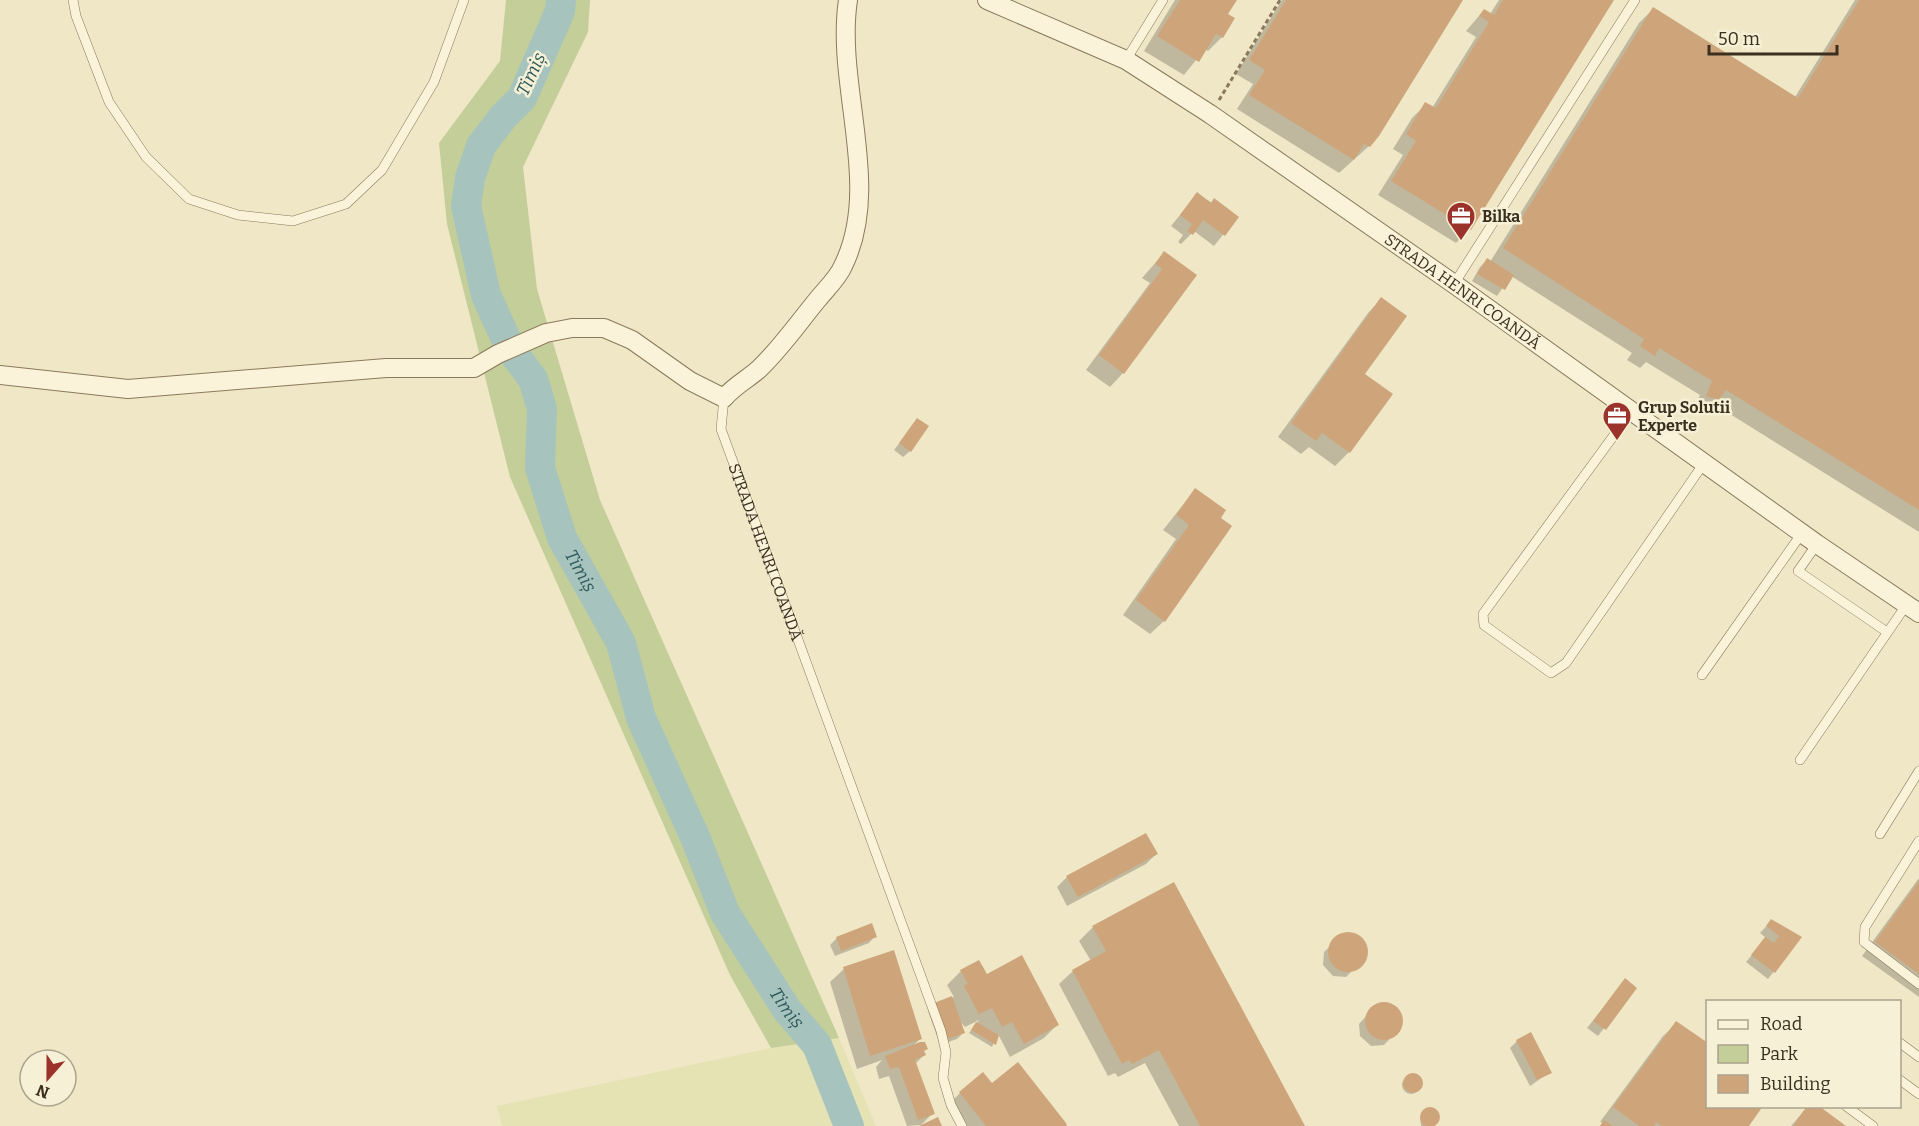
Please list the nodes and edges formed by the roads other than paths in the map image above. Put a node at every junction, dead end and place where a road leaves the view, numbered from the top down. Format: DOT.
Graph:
graph roads {
  1 [pos="73,0"];
  2 [pos="464,0"];
  3 [pos="848,0"];
  4 [pos="987,0"];
  5 [pos="1163,0"];
  6 [pos="1635,0"];
  7 [pos="1126,60"];
  8 [pos="1454,284"];
  9 [pos="0,375"];
  10 [pos="724,398"];
  11 [pos="1631,412"];
  12 [pos="1704,463"];
  13 [pos="1809,538"];
  14 [pos="1913,609"];
  15 [pos="1887,632"];
  16 [pos="1702,675"];
  17 [pos="1800,760"];
  18 [pos="1919,771"];
  19 [pos="1880,834"];
  20 [pos="1919,841"];
  21 [pos="1919,984"];
  22 [pos="1901,1044"];
  23 [pos="1919,1057"];
  24 [pos="1901,1081"];
  25 [pos="1919,1094"];
  26 [pos="1847,1108"];
  27 [pos="962,1126"];
  28 [pos="1873,1126"];
  1 -- 2 [label="lane"];
  3 -- 10 [label="street"];
  4 -- 7 [label="street, STRADA HENRI COANDĂ"];
  5 -- 7 [label="lane"];
  6 -- 8 [label="lane"];
  7 -- 8 [label="street, STRADA HENRI COANDĂ"];
  8 -- 11 [label="street, STRADA HENRI COANDĂ"];
  9 -- 10 [label="street"];
  10 -- 27 [label="lane, STRADA HENRI COANDĂ"];
  11 -- 12 [label="street, STRADA HENRI COANDĂ"];
  11 -- 12 [label="lane"];
  12 -- 13 [label="street, STRADA HENRI COANDĂ"];
  13 -- 14 [label="street, STRADA HENRI COANDĂ"];
  13 -- 15 [label="lane"];
  13 -- 16 [label="lane"];
  14 -- 15 [label="lane"];
  15 -- 17 [label="lane"];
  18 -- 19 [label="lane"];
  20 -- 21 [label="lane"];
  22 -- 23 [label="lane"];
  24 -- 25 [label="lane"];
  26 -- 28 [label="lane"];
}
